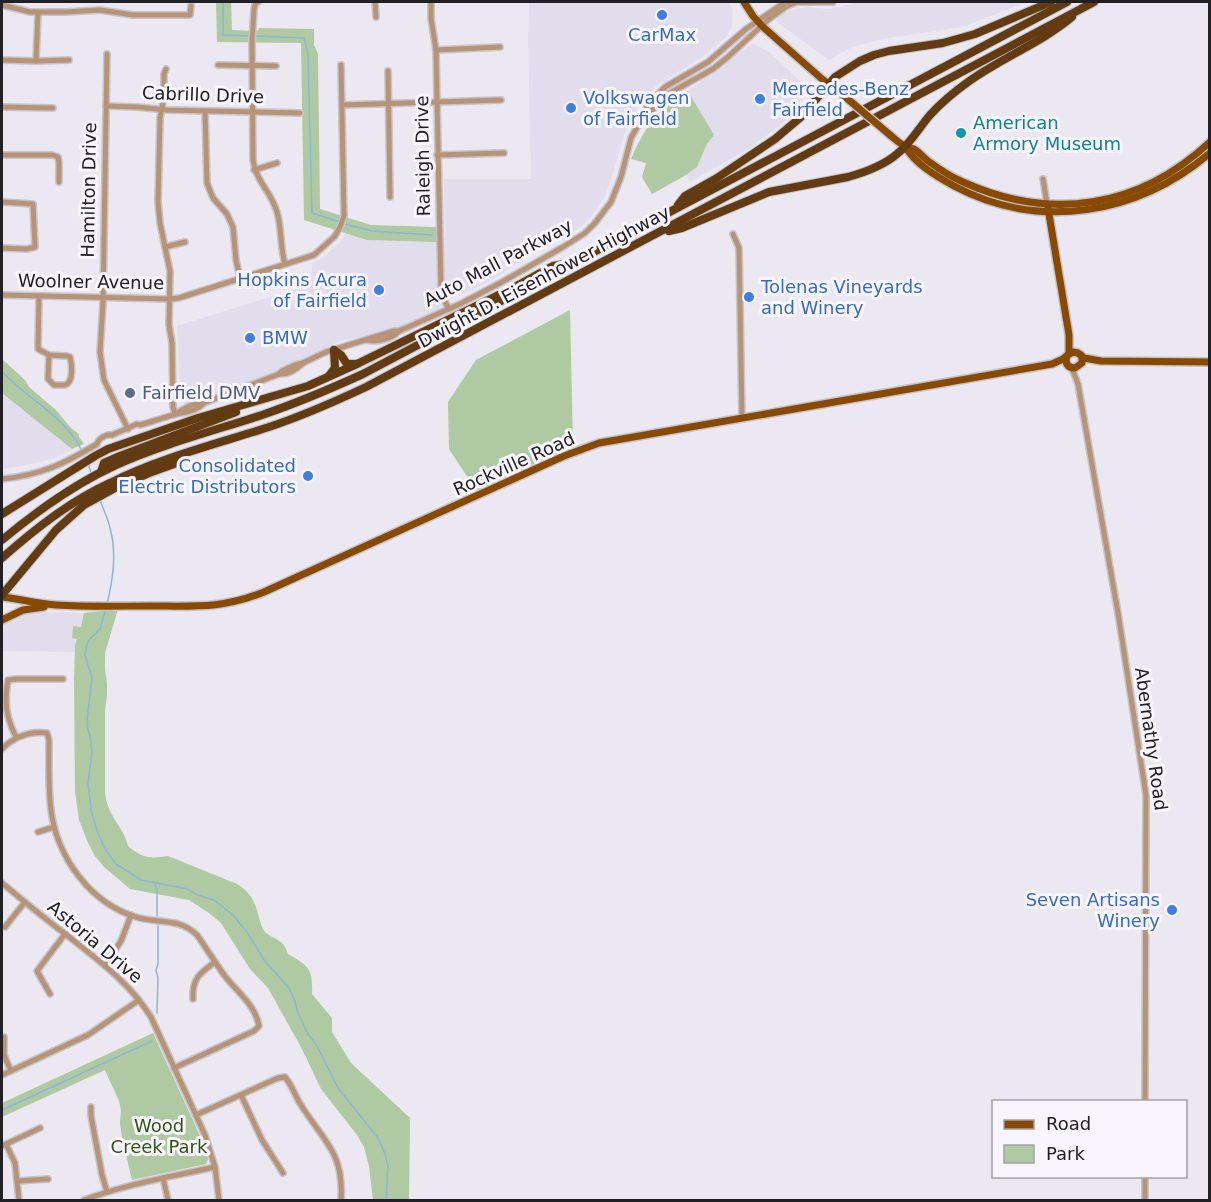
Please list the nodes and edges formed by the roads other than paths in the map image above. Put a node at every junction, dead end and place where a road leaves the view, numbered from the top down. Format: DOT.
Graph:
graph roads {
  1 [pos="257,2"];
  2 [pos="375,2"];
  3 [pos="431,2"];
  4 [pos="744,2"];
  5 [pos="833,2"];
  6 [pos="1052,2"];
  7 [pos="1067,2"];
  8 [pos="1094,2"];
  9 [pos="2,5"];
  10 [pos="191,6"];
  11 [pos="1083,8"];
  12 [pos="38,12"];
  13 [pos="375,17"];
  14 [pos="760,24"];
  15 [pos="500,47"];
  16 [pos="436,50"];
  17 [pos="107,54"];
  18 [pos="2,60"];
  19 [pos="69,60"];
  20 [pos="36,61"];
  21 [pos="218,65"];
  22 [pos="341,65"];
  23 [pos="251,66"];
  24 [pos="276,66"];
  25 [pos="166,69"];
  26 [pos="388,71"];
  27 [pos="829,84"];
  28 [pos="501,100"];
  29 [pos="436,103"];
  30 [pos="389,104"];
  31 [pos="343,105"];
  32 [pos="106,106"];
  33 [pos="2,107"];
  34 [pos="53,108"];
  35 [pos="162,110"];
  36 [pos="205,111"];
  37 [pos="252,112"];
  38 [pos="300,113"];
  39 [pos="1209,142"];
  40 [pos="905,146"];
  41 [pos="504,153"];
  42 [pos="1209,153"];
  43 [pos="2,155"];
  44 [pos="437,155"];
  45 [pos="277,163"];
  46 [pos="254,170"];
  47 [pos="1044,179"];
  48 [pos="59,182"];
  49 [pos="390,197"];
  50 [pos="2,202"];
  51 [pos="675,208"];
  52 [pos="1048,208"];
  53 [pos="658,233"];
  54 [pos="733,234"];
  55 [pos="185,242"];
  56 [pos="165,247"];
  57 [pos="2,248"];
  58 [pos="573,262"];
  59 [pos="285,264"];
  60 [pos="240,278"];
  61 [pos="2,295"];
  62 [pos="39,296"];
  63 [pos="103,297"];
  64 [pos="170,299"];
  65 [pos="449,309"];
  66 [pos="334,350"];
  67 [pos="1073,354"];
  68 [pos="49,355"];
  69 [pos="1101,360"];
  70 [pos="1209,362"];
  71 [pos="358,363"];
  72 [pos="1052,364"];
  73 [pos="1080,365"];
  74 [pos="1069,366"];
  75 [pos="328,377"];
  76 [pos="1078,384"];
  77 [pos="274,397"];
  78 [pos="176,414"];
  79 [pos="742,418"];
  80 [pos="128,429"];
  81 [pos="101,472"];
  82 [pos="2,479"];
  83 [pos="93,495"];
  84 [pos="2,514"];
  85 [pos="2,540"];
  86 [pos="2,558"];
  87 [pos="2,596"];
  88 [pos="56,605"];
  89 [pos="2,620"];
  90 [pos="63,679"];
  91 [pos="16,737"];
  92 [pos="2,749"];
  93 [pos="54,827"];
  94 [pos="38,832"];
  95 [pos="2,884"];
  96 [pos="25,902"];
  97 [pos="131,915"];
  98 [pos="5,927"];
  99 [pos="65,934"];
  100 [pos="215,962"];
  101 [pos="105,966"];
  102 [pos="50,994"];
  103 [pos="193,999"];
  104 [pos="139,1000"];
  105 [pos="4,1037"];
  106 [pos="174,1068"];
  107 [pos="11,1071"];
  108 [pos="2,1075"];
  109 [pos="241,1095"];
  110 [pos="1145,1100"];
  111 [pos="91,1107"];
  112 [pos="196,1115"];
  113 [pos="39,1128"];
  114 [pos="4,1145"];
  115 [pos="215,1167"];
  116 [pos="283,1173"];
  117 [pos="163,1178"];
  118 [pos="1145,1178"];
  119 [pos="48,1179"];
  120 [pos="18,1181"];
  121 [pos="107,1192"];
  122 [pos="19,1200"];
  123 [pos="84,1200"];
  124 [pos="168,1200"];
  125 [pos="219,1200"];
  126 [pos="341,1200"];
  127 [pos="1144,1200"];
  1 -- 23 [label="street"];
  2 -- 13 [label="street"];
  3 -- 16 [label="street, Raleigh Drive"];
  4 -- 14 [label="main road"];
  5 -- 14 [label="street, Auto Mall Parkway"];
  6 -- 27 [label="highway"];
  7 -- 51 [label="highway, Dwight D. Eisenhower Highway"];
  8 -- 11 [label="highway, Dwight D. Eisenhower Highway"];
  9 -- 12 [label="street"];
  10 -- 12 [label="street"];
  11 -- 40 [label="highway"];
  11 -- 53 [label="highway, Dwight D. Eisenhower Highway"];
  12 -- 20 [label="street"];
  14 -- 27 [label="main road"];
  14 -- 65 [label="street, Auto Mall Parkway"];
  15 -- 16 [label="street"];
  16 -- 29 [label="street, Raleigh Drive"];
  17 -- 32 [label="street, Hamilton Drive"];
  18 -- 20 [label="street"];
  19 -- 20 [label="street"];
  21 -- 23 [label="street"];
  22 -- 31 [label="street, Woolner Avenue"];
  23 -- 24 [label="street"];
  23 -- 37 [label="street"];
  25 -- 35 [label="street"];
  26 -- 30 [label="street"];
  27 -- 40 [label="main road, bridge"];
  27 -- 51 [label="highway"];
  28 -- 29 [label="street"];
  29 -- 30 [label="street"];
  29 -- 44 [label="street, Raleigh Drive"];
  30 -- 31 [label="street"];
  30 -- 49 [label="street"];
  31 -- 59 [label="street, Woolner Avenue"];
  32 -- 35 [label="street, Cabrillo Drive"];
  32 -- 63 [label="street, Hamilton Drive"];
  33 -- 34 [label="street"];
  35 -- 36 [label="street, Cabrillo Drive"];
  35 -- 56 [label="street"];
  36 -- 37 [label="street, Cabrillo Drive"];
  36 -- 60 [label="street"];
  37 -- 38 [label="street, Cabrillo Drive"];
  37 -- 46 [label="street"];
  39 -- 52 [label="main road"];
  40 -- 52 [label="main road"];
  40 -- 53 [label="highway"];
  41 -- 44 [label="street"];
  42 -- 52 [label="main road"];
  43 -- 48 [label="street"];
  44 -- 65 [label="street, Raleigh Drive"];
  45 -- 46 [label="street"];
  46 -- 59 [label="street"];
  47 -- 52 [label="street"];
  50 -- 57 [label="street"];
  51 -- 58 [label="highway, Dwight D. Eisenhower Highway"];
  52 -- 67 [label="main road"];
  53 -- 83 [label="highway, Dwight D. Eisenhower Highway"];
  54 -- 79 [label="street"];
  55 -- 56 [label="street"];
  56 -- 64 [label="street"];
  58 -- 71 [label="highway"];
  58 -- 81 [label="highway, Dwight D. Eisenhower Highway"];
  59 -- 60 [label="street, Woolner Avenue"];
  60 -- 64 [label="street, Woolner Avenue"];
  61 -- 62 [label="street, Woolner Avenue"];
  62 -- 63 [label="street, Woolner Avenue"];
  62 -- 68 [label="street"];
  63 -- 64 [label="street, Woolner Avenue"];
  63 -- 80 [label="street, Hamilton Drive"];
  64 -- 78 [label="street"];
  65 -- 66 [label="street, Auto Mall Parkway"];
  66 -- 71 [label="highway"];
  66 -- 75 [label="highway"];
  66 -- 78 [label="street, Auto Mall Parkway"];
  67 -- 69 [label="main road"];
  67 -- 72 [label="main road, Rockville Road"];
  67 -- 73 [label="main road"];
  67 -- 74 [label="main road"];
  68 -- 68 [label="street"];
  69 -- 70 [label="main road"];
  69 -- 73 [label="main road"];
  71 -- 75 [label="highway"];
  72 -- 74 [label="main road, Rockville Road"];
  72 -- 79 [label="main road, Rockville Road"];
  73 -- 74 [label="main road"];
  73 -- 76 [label="street, Abernathy Road"];
  74 -- 76 [label="street, Abernathy Road"];
  75 -- 77 [label="highway"];
  76 -- 110 [label="street, Abernathy Road"];
  77 -- 81 [label="highway"];
  77 -- 84 [label="highway"];
  78 -- 80 [label="street, Auto Mall Parkway"];
  79 -- 88 [label="main road, Rockville Road"];
  80 -- 82 [label="street, Auto Mall Parkway"];
  81 -- 85 [label="highway, Dwight D. Eisenhower Highway"];
  83 -- 86 [label="highway, Dwight D. Eisenhower Highway"];
  83 -- 87 [label="highway"];
  87 -- 88 [label="main road, Rockville Road"];
  88 -- 89 [label="main road"];
  90 -- 91 [label="street"];
  91 -- 92 [label="street"];
  91 -- 93 [label="street"];
  93 -- 94 [label="street"];
  93 -- 97 [label="street"];
  95 -- 96 [label="street, Astoria Drive"];
  96 -- 98 [label="street"];
  96 -- 99 [label="street, Astoria Drive"];
  97 -- 100 [label="street"];
  97 -- 101 [label="street"];
  99 -- 101 [label="street, Astoria Drive"];
  99 -- 102 [label="street"];
  100 -- 103 [label="street"];
  100 -- 106 [label="street"];
  101 -- 104 [label="street, Astoria Drive"];
  104 -- 106 [label="street, Astoria Drive"];
  104 -- 107 [label="street"];
  105 -- 107 [label="street"];
  106 -- 112 [label="street, Astoria Drive"];
  107 -- 108 [label="street"];
  109 -- 112 [label="street"];
  109 -- 116 [label="street"];
  109 -- 126 [label="street"];
  111 -- 121 [label="street"];
  112 -- 115 [label="street, Astoria Drive"];
  113 -- 114 [label="street"];
  114 -- 120 [label="street"];
  115 -- 117 [label="street"];
  115 -- 125 [label="street, Astoria Drive"];
  117 -- 121 [label="street"];
  117 -- 124 [label="street"];
  118 -- 127 [label="street"];
  119 -- 120 [label="street"];
  120 -- 122 [label="street"];
  121 -- 123 [label="street"];
}
